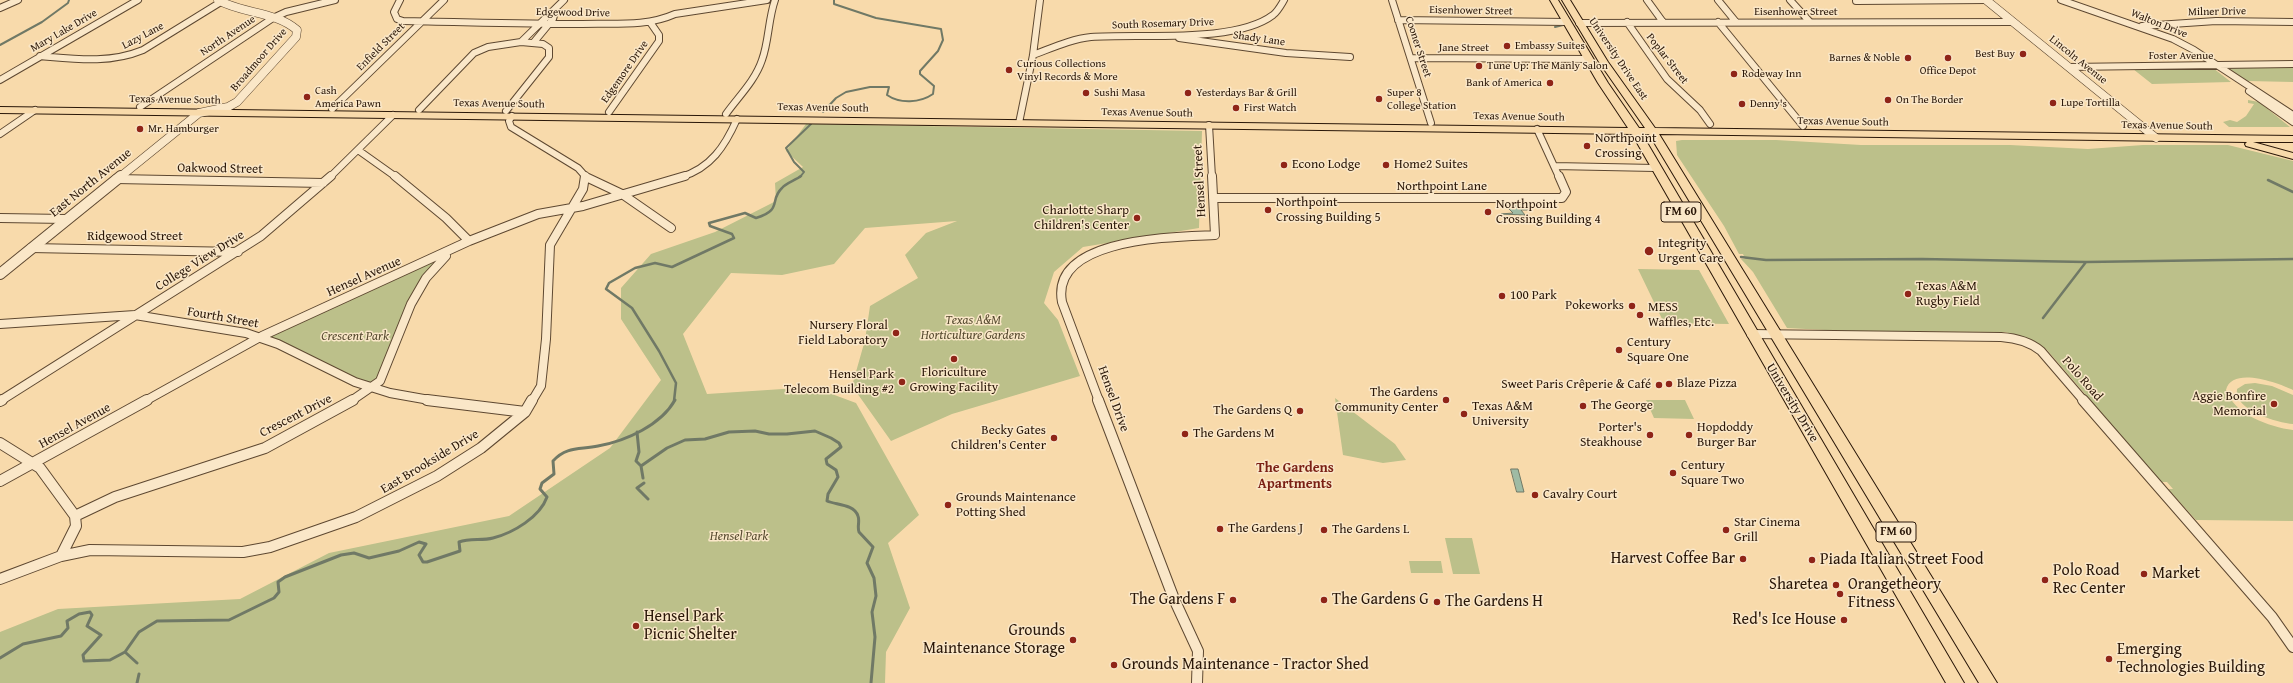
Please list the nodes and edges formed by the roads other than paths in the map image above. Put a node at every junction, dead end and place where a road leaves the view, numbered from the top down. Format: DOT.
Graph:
graph roads {
  1 [pos="18,0"];
  2 [pos="138,0"];
  3 [pos="335,0"];
  4 [pos="400,0"];
  5 [pos="444,0"];
  6 [pos="564,0"];
  7 [pos="767,0"];
  8 [pos="775,0"];
  9 [pos="1040,0"];
  10 [pos="1284,0"];
  11 [pos="1392,0"];
  12 [pos="1554,0"];
  13 [pos="1566,0"];
  14 [pos="1647,0"];
  15 [pos="1718,0"];
  16 [pos="1790,0"];
  17 [pos="1856,0"];
  18 [pos="1986,0"];
  19 [pos="2062,0"];
  20 [pos="221,1"];
  21 [pos="0,8"];
  22 [pos="556,9"];
  23 [pos="273,18"];
  24 [pos="1398,20"];
  25 [pos="650,22"];
  26 [pos="1567,22"];
  27 [pos="1627,22"];
  28 [pos="1663,22"];
  29 [pos="1718,22"];
  30 [pos="1736,22"];
  31 [pos="1810,22"];
  32 [pos="2013,22"];
  33 [pos="2293,22"];
  34 [pos="420,23"];
  35 [pos="539,23"];
  36 [pos="1579,23"];
  37 [pos="548,24"];
  38 [pos="2141,26"];
  39 [pos="1223,32"];
  40 [pos="1167,35"];
  41 [pos="527,40"];
  42 [pos="1217,43"];
  43 [pos="1033,55"];
  44 [pos="40,56"];
  45 [pos="1350,57"];
  46 [pos="1411,58"];
  47 [pos="1589,59"];
  48 [pos="2293,64"];
  49 [pos="2218,66"];
  50 [pos="2069,67"];
  51 [pos="0,80"];
  52 [pos="2242,83"];
  53 [pos="0,107"];
  54 [pos="140,107"];
  55 [pos="32,108"];
  56 [pos="228,108"];
  57 [pos="332,109"];
  58 [pos="419,110"];
  59 [pos="609,112"];
  60 [pos="200,113"];
  61 [pos="509,114"];
  62 [pos="726,114"];
  63 [pos="393,115"];
  64 [pos="813,115"];
  65 [pos="2293,115"];
  66 [pos="647,118"];
  67 [pos="737,119"];
  68 [pos="1020,120"];
  69 [pos="1276,121"];
  70 [pos="2293,122"];
  71 [pos="1432,123"];
  72 [pos="1710,124"];
  73 [pos="1209,125"];
  74 [pos="1803,126"];
  75 [pos="1633,127"];
  76 [pos="1650,127"];
  77 [pos="1960,127"];
  78 [pos="1537,129"];
  79 [pos="2146,130"];
  80 [pos="1692,132"];
  81 [pos="2293,132"];
  82 [pos="0,134"];
  83 [pos="1968,135"];
  84 [pos="2156,138"];
  85 [pos="2223,139"];
  86 [pos="2293,140"];
  87 [pos="358,150"];
  88 [pos="1664,152"];
  89 [pos="2293,156"];
  90 [pos="1554,166"];
  91 [pos="1655,168"];
  92 [pos="586,177"];
  93 [pos="116,180"];
  94 [pos="323,183"];
  95 [pos="622,194"];
  96 [pos="1213,198"];
  97 [pos="571,207"];
  98 [pos="0,218"];
  99 [pos="66,219"];
  100 [pos="671,228"];
  101 [pos="1215,235"];
  102 [pos="469,241"];
  103 [pos="31,248"];
  104 [pos="452,250"];
  105 [pos="238,252"];
  106 [pos="0,274"];
  107 [pos="135,315"];
  108 [pos="0,324"];
  109 [pos="1751,334"];
  110 [pos="1776,334"];
  111 [pos="262,336"];
  112 [pos="372,388"];
  113 [pos="0,401"];
  114 [pos="525,412"];
  115 [pos="0,443"];
  116 [pos="32,463"];
  117 [pos="0,481"];
  118 [pos="75,516"];
  119 [pos="61,556"];
  120 [pos="0,579"];
  121 [pos="2293,647"];
  122 [pos="1197,683"];
  123 [pos="1955,683"];
  124 [pos="1988,683"];
  1 -- 21 [label="street"];
  2 -- 44 [label="street, Mary Lake Drive"];
  3 -- 23 [label="street, North Avenue"];
  4 -- 34 [label="street, Edgewood Drive"];
  5 -- 34 [label="street, Enfield Street"];
  6 -- 22 [label="street"];
  7 -- 25 [label="street, Edgewood Drive"];
  8 -- 62 [label="street"];
  9 -- 43 [label="street"];
  10 -- 39 [label="street, South Rosemary Drive"];
  11 -- 24 [label="street, Cooner Street"];
  12 -- 26 [label="main road, University Drive East / FM 60"];
  13 -- 36 [label="main road, University Drive East / FM 60"];
  14 -- 28 [label="street, Poplar Street"];
  15 -- 30 [label="street"];
  16 -- 31 [label="street"];
  17 -- 18 [label="street"];
  18 -- 32 [label="street, Lincoln Avenue"];
  19 -- 38 [label="street, Walton Drive"];
  20 -- 23 [label="street, Broadmoor Drive"];
  20 -- 44 [label="street, Lazy Lane"];
  22 -- 35 [label="street"];
  22 -- 37 [label="street"];
  23 -- 54 [label="street, North Avenue"];
  23 -- 56 [label="street, Broadmoor Drive"];
  24 -- 26 [label="street, Eisenhower Street"];
  24 -- 46 [label="street, Cooner Street"];
  25 -- 37 [label="street, Edgewood Drive"];
  25 -- 59 [label="street, Edgemore Drive"];
  26 -- 47 [label="main road, University Drive East / FM 60"];
  27 -- 28 [label="street, Eisenhower Street"];
  27 -- 36 [label="street, Eisenhower Street"];
  27 -- 72 [label="street, Poplar Street"];
  28 -- 29 [label="street, Eisenhower Street"];
  29 -- 30 [label="street, Eisenhower Street"];
  29 -- 74 [label="street"];
  30 -- 31 [label="street, Eisenhower Street"];
  31 -- 32 [label="street, Eisenhower Street"];
  32 -- 50 [label="street, Lincoln Avenue"];
  33 -- 38 [label="street, Milner Drive"];
  34 -- 35 [label="street, Edgewood Drive"];
  34 -- 57 [label="street, Enfield Street"];
  35 -- 37 [label="street, Edgewood Drive"];
  35 -- 41 [label="street"];
  36 -- 76 [label="main road, University Drive East / FM 60"];
  37 -- 41 [label="street"];
  38 -- 49 [label="street, Walton Drive"];
  39 -- 40 [label="street, South Rosemary Drive"];
  39 -- 42 [label="street"];
  40 -- 42 [label="street, Shady Lane"];
  40 -- 43 [label="street, South Rosemary Drive"];
  41 -- 58 [label="street"];
  41 -- 61 [label="street"];
  42 -- 45 [label="street, Shady Lane"];
  43 -- 68 [label="street"];
  44 -- 51 [label="street, Mary Lake Drive"];
  46 -- 47 [label="street, Jane Street"];
  46 -- 71 [label="street, Cooner Street"];
  47 -- 75 [label="main road, University Drive East / FM 60"];
  48 -- 49 [label="street, Foster Avenue"];
  49 -- 50 [label="street, Foster Avenue"];
  49 -- 52 [label="street, Walton Drive"];
  50 -- 79 [label="street, Lincoln Avenue"];
  52 -- 65 [label="street, Walton Drive"];
  52 -- 70 [label="street, Walton Drive"];
  53 -- 55 [label="main road, Texas Avenue South"];
  54 -- 55 [label="main road, Texas Avenue South"];
  54 -- 56 [label="main road, Texas Avenue South"];
  55 -- 60 [label="main road, Texas Avenue South"];
  55 -- 82 [label="street"];
  56 -- 57 [label="main road, Texas Avenue South"];
  56 -- 60 [label="street, Broadmoor Drive"];
  57 -- 58 [label="main road, Texas Avenue South"];
  58 -- 61 [label="main road, Texas Avenue South"];
  59 -- 61 [label="main road, Texas Avenue South"];
  59 -- 62 [label="main road, Texas Avenue South"];
  60 -- 63 [label="main road, Texas Avenue South"];
  60 -- 93 [label="street, East North Avenue"];
  61 -- 63 [label="main road, Texas Avenue South"];
  61 -- 66 [label="main road, Texas Avenue South"];
  61 -- 92 [label="street"];
  62 -- 64 [label="main road, Texas Avenue South"];
  62 -- 66 [label="main road"];
  63 -- 87 [label="street, College View Drive"];
  64 -- 67 [label="main road"];
  64 -- 68 [label="main road, Texas Avenue South"];
  66 -- 67 [label="main road, Texas Avenue South"];
  67 -- 68 [label="main road, Texas Avenue South"];
  67 -- 95 [label="street, Hensel Avenue"];
  68 -- 69 [label="main road, Texas Avenue South"];
  68 -- 73 [label="main road, Texas Avenue South"];
  69 -- 71 [label="main road, Texas Avenue South"];
  69 -- 73 [label="main road"];
  71 -- 75 [label="main road, Texas Avenue South"];
  72 -- 74 [label="main road, Texas Avenue South"];
  72 -- 76 [label="main road, Texas Avenue South"];
  73 -- 78 [label="main road, Texas Avenue South"];
  73 -- 96 [label="street, Hensel Street"];
  74 -- 77 [label="main road, Texas Avenue South"];
  75 -- 76 [label="main road, Texas Avenue South"];
  75 -- 78 [label="main road, Texas Avenue South"];
  75 -- 91 [label="main road, University Drive / FM 60"];
  76 -- 80 [label="main road, Texas Avenue South"];
  76 -- 88 [label="main road, University Drive / FM 60"];
  77 -- 79 [label="main road, Texas Avenue South"];
  77 -- 83 [label="main road"];
  78 -- 90 [label="street"];
  79 -- 81 [label="main road, Texas Avenue South"];
  79 -- 84 [label="street, Lincoln Avenue"];
  80 -- 83 [label="main road, Texas Avenue South"];
  80 -- 88 [label="main road"];
  83 -- 84 [label="main road, Texas Avenue South"];
  84 -- 85 [label="main road, Texas Avenue South"];
  85 -- 86 [label="main road, Texas Avenue South"];
  85 -- 89 [label="main road"];
  87 -- 94 [label="street, College View Drive"];
  87 -- 102 [label="street"];
  88 -- 110 [label="main road, University Drive / FM 60"];
  90 -- 91 [label="street"];
  90 -- 96 [label="street, Northpoint Lane"];
  91 -- 109 [label="main road, University Drive / FM 60"];
  92 -- 95 [label="street"];
  92 -- 97 [label="street, East Brookside Drive"];
  93 -- 94 [label="street, Oakwood Street"];
  93 -- 99 [label="street, East North Avenue"];
  94 -- 105 [label="street, College View Drive"];
  95 -- 97 [label="street, Hensel Avenue"];
  95 -- 100 [label="street"];
  96 -- 101 [label="street, Hensel Street"];
  97 -- 102 [label="street, Hensel Avenue"];
  97 -- 114 [label="street, East Brookside Drive"];
  98 -- 99 [label="street"];
  99 -- 103 [label="street, East North Avenue"];
  101 -- 122 [label="street, Hensel Drive"];
  102 -- 104 [label="street, Hensel Avenue"];
  103 -- 105 [label="street, Ridgewood Street"];
  103 -- 106 [label="street, East North Avenue"];
  104 -- 111 [label="street, Hensel Avenue"];
  104 -- 112 [label="street, Crescent Drive"];
  105 -- 107 [label="street, College View Drive"];
  107 -- 108 [label="street, Fourth Street"];
  107 -- 111 [label="street, Fourth Street"];
  107 -- 113 [label="street, College View Drive"];
  109 -- 110 [label="street, Polo Road"];
  109 -- 123 [label="main road, University Drive / FM 60"];
  110 -- 121 [label="street, Polo Road"];
  110 -- 124 [label="main road, University Drive / FM 60"];
  111 -- 112 [label="street, Fourth Street"];
  111 -- 116 [label="street, Hensel Avenue"];
  112 -- 114 [label="street, Fourth Street"];
  112 -- 118 [label="street, Crescent Drive"];
  114 -- 119 [label="street, East Brookside Drive"];
  115 -- 116 [label="street"];
  116 -- 117 [label="street, Hensel Avenue"];
  116 -- 118 [label="street"];
  118 -- 119 [label="street"];
  119 -- 120 [label="street, East Brookside Drive"];
}
